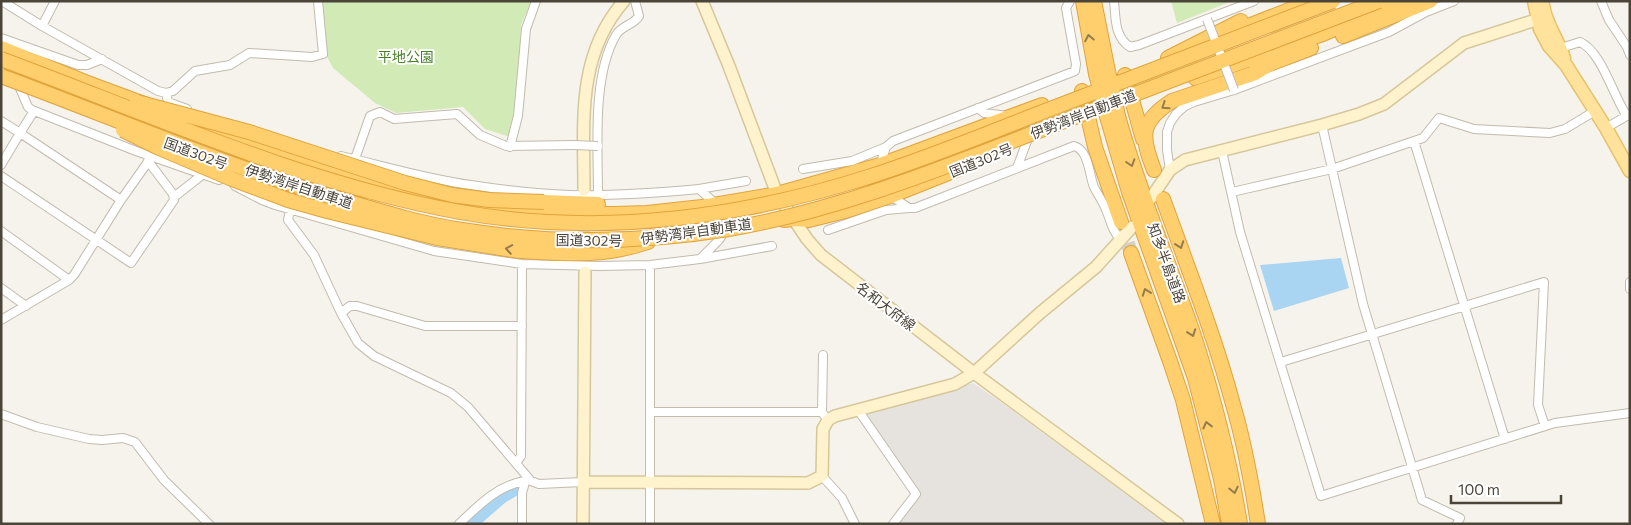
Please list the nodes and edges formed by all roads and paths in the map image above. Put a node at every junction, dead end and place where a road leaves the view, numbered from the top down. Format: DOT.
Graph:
graph roads {
  1 [pos="2,1"];
  2 [pos="55,1"];
  3 [pos="318,1"];
  4 [pos="536,1"];
  5 [pos="624,1"];
  6 [pos="635,1"];
  7 [pos="702,1"];
  8 [pos="1070,1"];
  9 [pos="1083,1"];
  10 [pos="1094,1"];
  11 [pos="1114,1"];
  12 [pos="1254,1"];
  13 [pos="1287,1"];
  14 [pos="1312,1"];
  15 [pos="1318,1"];
  16 [pos="1333,1"];
  17 [pos="1379,1"];
  18 [pos="1394,1"];
  19 [pos="1401,1"];
  20 [pos="1454,1"];
  21 [pos="1534,1"];
  22 [pos="1542,1"];
  23 [pos="1601,1"];
  24 [pos="1427,3"];
  25 [pos="1207,19"];
  26 [pos="1541,19"];
  27 [pos="42,26"];
  28 [pos="1309,28"];
  29 [pos="1,38"];
  30 [pos="1233,40"];
  31 [pos="1,48"];
  32 [pos="1561,48"];
  33 [pos="1630,55"];
  34 [pos="1168,58"];
  35 [pos="1,59"];
  36 [pos="102,59"];
  37 [pos="1275,62"];
  38 [pos="1236,64"];
  39 [pos="1566,65"];
  40 [pos="1102,73"];
  41 [pos="1125,75"];
  42 [pos="1,77"];
  43 [pos="19,86"];
  44 [pos="78,87"];
  45 [pos="1234,90"];
  46 [pos="1082,92"];
  47 [pos="166,93"];
  48 [pos="1132,101"];
  49 [pos="978,108"];
  50 [pos="34,111"];
  51 [pos="1594,111"];
  52 [pos="1628,115"];
  53 [pos="108,116"];
  54 [pos="1010,116"];
  55 [pos="1088,118"];
  56 [pos="1113,118"];
  57 [pos="1,120"];
  58 [pos="1322,125"];
  59 [pos="1606,128"];
  60 [pos="20,133"];
  61 [pos="1414,141"];
  62 [pos="1027,142"];
  63 [pos="598,146"];
  64 [pos="510,147"];
  65 [pos="886,147"];
  66 [pos="1145,150"];
  67 [pos="1222,151"];
  68 [pos="150,159"];
  69 [pos="355,159"];
  70 [pos="1,165"];
  71 [pos="880,165"];
  72 [pos="1017,168"];
  73 [pos="803,169"];
  74 [pos="1332,169"];
  75 [pos="1154,170"];
  76 [pos="1170,170"];
  77 [pos="1630,171"];
  78 [pos="202,175"];
  79 [pos="1,176"];
  80 [pos="746,181"];
  81 [pos="699,189"];
  82 [pos="584,190"];
  83 [pos="1232,192"];
  84 [pos="598,194"];
  85 [pos="777,194"];
  86 [pos="890,196"];
  87 [pos="174,197"];
  88 [pos="1157,198"];
  89 [pos="121,200"];
  90 [pos="716,205"];
  91 [pos="909,208"];
  92 [pos="290,210"];
  93 [pos="646,213"];
  94 [pos="793,219"];
  95 [pos="1126,224"];
  96 [pos="828,230"];
  97 [pos="1,231"];
  98 [pos="724,232"];
  99 [pos="95,240"];
  100 [pos="1121,240"];
  101 [pos="648,242"];
  102 [pos="772,246"];
  103 [pos="1132,253"];
  104 [pos="700,259"];
  105 [pos="522,264"];
  106 [pos="650,265"];
  107 [pos="585,272"];
  108 [pos="69,280"];
  109 [pos="1630,282"];
  110 [pos="1,288"];
  111 [pos="1630,289"];
  112 [pos="1464,305"];
  113 [pos="26,306"];
  114 [pos="341,313"];
  115 [pos="1,320"];
  116 [pos="522,326"];
  117 [pos="1373,334"];
  118 [pos="823,355"];
  119 [pos="1281,362"];
  120 [pos="974,373"];
  121 [pos="858,410"];
  122 [pos="650,412"];
  123 [pos="1630,413"];
  124 [pos="1,414"];
  125 [pos="825,416"];
  126 [pos="1545,426"];
  127 [pos="1504,439"];
  128 [pos="516,463"];
  129 [pos="1412,467"];
  130 [pos="822,476"];
  131 [pos="526,480"];
  132 [pos="583,482"];
  133 [pos="650,483"];
  134 [pos="209,524"];
  135 [pos="459,524"];
  136 [pos="522,524"];
  137 [pos="583,524"];
  138 [pos="650,524"];
  139 [pos="855,524"];
  140 [pos="893,524"];
  141 [pos="1178,524"];
  142 [pos="1212,524"];
  143 [pos="1229,524"];
  144 [pos="1240,524"];
  145 [pos="1258,524"];
  146 [pos="1457,524"];
  1 -- 27 [label="street"];
  2 -- 27 [label="street"];
  3 -- 47 [label="street"];
  4 -- 64 [label="street"];
  5 -- 82 [label="street"];
  6 -- 63 [label="street"];
  7 -- 85 [label="street, 名和大府線"];
  8 -- 49 [label="street"];
  40 -- 9 [label="highway, 知多半島道路, one-way"];
  10 -- 40 [label="highway, 知多半島道路"];
  11 -- 25 [label="street"];
  12 -- 25 [label="street"];
  13 -- 34 [label="highway"];
  14 -- 34 [label="highway, 国道302号"];
  15 -- 30 [label="highway, bridge"];
  16 -- 30 [label="highway, 伊勢湾岸自動車道, bridge"];
  17 -- 28 [label="highway, 伊勢湾岸自動車道, bridge"];
  18 -- 28 [label="highway, bridge"];
  19 -- 38 [label="highway, 国道302号"];
  20 -- 45 [label="street"];
  21 -- 26 [label="main road"];
  22 -- 26 [label="main road"];
  23 -- 33 [label="street"];
  24 -- 37 [label="highway"];
  25 -- 45 [label="street, bridge"];
  26 -- 32 [label="main road"];
  26 -- 39 [label="main road"];
  26 -- 58 [label="street"];
  27 -- 36 [label="street"];
  28 -- 53 [label="highway, 伊勢湾岸自動車道, bridge"];
  29 -- 36 [label="street"];
  30 -- 44 [label="highway, 伊勢湾岸自動車道, bridge"];
  31 -- 93 [label="highway, 国道302号"];
  32 -- 39 [label="main road"];
  32 -- 52 [label="street"];
  34 -- 41 [label="highway, 国道302号"];
  35 -- 44 [label="highway, 伊勢湾岸自動車道, bridge"];
  36 -- 47 [label="street"];
  37 -- 38 [label="highway"];
  37 -- 66 [label="highway, one-way"];
  38 -- 48 [label="highway, 国道302号"];
  39 -- 51 [label="main road"];
  40 -- 56 [label="highway, 知多半島道路, bridge"];
  41 -- 46 [label="highway, 国道302号"];
  41 -- 48 [label="highway"];
  42 -- 43 [label="highway, 国道302号"];
  42 -- 53 [label="highway, 伊勢湾岸自動車道, bridge"];
  43 -- 50 [label="street"];
  43 -- 101 [label="highway, 国道302号"];
  44 -- 93 [label="highway, bridge"];
  45 -- 76 [label="street"];
  46 -- 54 [label="highway, 国道302号"];
  46 -- 55 [label="highway"];
  47 -- 69 [label="street"];
  48 -- 55 [label="highway, 国道302号"];
  48 -- 66 [label="highway"];
  49 -- 54 [label="street"];
  49 -- 65 [label="street"];
  50 -- 60 [label="street"];
  50 -- 68 [label="street"];
  51 -- 59 [label="main road"];
  51 -- 61 [label="street"];
  52 -- 59 [label="street"];
  101 -- 53 [label="highway, one-way, bridge"];
  54 -- 71 [label="highway, 国道302号"];
  55 -- 62 [label="highway, 国道302号"];
  55 -- 95 [label="highway"];
  143 -- 56 [label="highway, 知多半島道路, one-way"];
  56 -- 144 [label="highway, 知多半島道路, one-way"];
  57 -- 60 [label="street"];
  58 -- 67 [label="street"];
  58 -- 74 [label="street"];
  59 -- 77 [label="main road"];
  60 -- 70 [label="street"];
  60 -- 89 [label="street"];
  61 -- 74 [label="street"];
  61 -- 112 [label="street"];
  62 -- 72 [label="street"];
  62 -- 86 [label="highway, 国道302号"];
  63 -- 64 [label="street, bridge"];
  63 -- 84 [label="street"];
  64 -- 69 [label="street"];
  65 -- 71 [label="street"];
  65 -- 73 [label="street"];
  66 -- 75 [label="highway"];
  67 -- 76 [label="street"];
  67 -- 83 [label="street"];
  68 -- 78 [label="street"];
  68 -- 87 [label="street"];
  68 -- 89 [label="street"];
  69 -- 84 [label="street"];
  71 -- 85 [label="highway, 国道302号"];
  72 -- 91 [label="street"];
  72 -- 100 [label="street"];
  74 -- 83 [label="street"];
  74 -- 117 [label="street"];
  76 -- 88 [label="street"];
  78 -- 87 [label="street"];
  78 -- 92 [label="street"];
  79 -- 99 [label="street"];
  80 -- 81 [label="street"];
  81 -- 84 [label="street"];
  81 -- 90 [label="street"];
  83 -- 119 [label="street"];
  85 -- 90 [label="highway, 国道302号"];
  85 -- 94 [label="street, 名和大府線"];
  86 -- 91 [label="street"];
  86 -- 94 [label="highway, 国道302号"];
  87 -- 99 [label="street"];
  88 -- 145 [label="highway, one-way"];
  89 -- 99 [label="street"];
  90 -- 93 [label="highway, 国道302号"];
  91 -- 96 [label="street"];
  92 -- 105 [label="street"];
  92 -- 114 [label="street"];
  94 -- 98 [label="highway, 国道302号"];
  94 -- 120 [label="street, 名和大府線"];
  95 -- 100 [label="street"];
  97 -- 108 [label="street"];
  98 -- 101 [label="highway, 国道302号"];
  98 -- 104 [label="street"];
  99 -- 108 [label="street"];
  100 -- 120 [label="street"];
  102 -- 104 [label="street"];
  142 -- 103 [label="highway, one-way"];
  104 -- 106 [label="street"];
  105 -- 106 [label="street"];
  105 -- 116 [label="street"];
  106 -- 122 [label="street"];
  107 -- 132 [label="street"];
  108 -- 113 [label="street"];
  109 -- 111 [label="street"];
  110 -- 113 [label="street"];
  112 -- 117 [label="street"];
  112 -- 126 [label="street"];
  112 -- 127 [label="street"];
  113 -- 115 [label="street"];
  114 -- 116 [label="street"];
  114 -- 128 [label="street"];
  116 -- 128 [label="street"];
  117 -- 119 [label="street"];
  117 -- 129 [label="street"];
  118 -- 125 [label="street"];
  119 -- 129 [label="street"];
  120 -- 121 [label="street"];
  120 -- 141 [label="street, 名和大府線"];
  121 -- 125 [label="street"];
  121 -- 140 [label="street"];
  122 -- 125 [label="street"];
  122 -- 133 [label="street"];
  123 -- 126 [label="street"];
  124 -- 134 [label="street"];
  125 -- 130 [label="street"];
  126 -- 127 [label="street"];
  127 -- 129 [label="street"];
  128 -- 131 [label="street"];
  129 -- 146 [label="street"];
  130 -- 133 [label="street"];
  130 -- 139 [label="street"];
  131 -- 132 [label="street"];
  131 -- 135 [label="street"];
  131 -- 136 [label="street"];
  132 -- 133 [label="street"];
  132 -- 137 [label="street"];
  133 -- 138 [label="street"];
}
